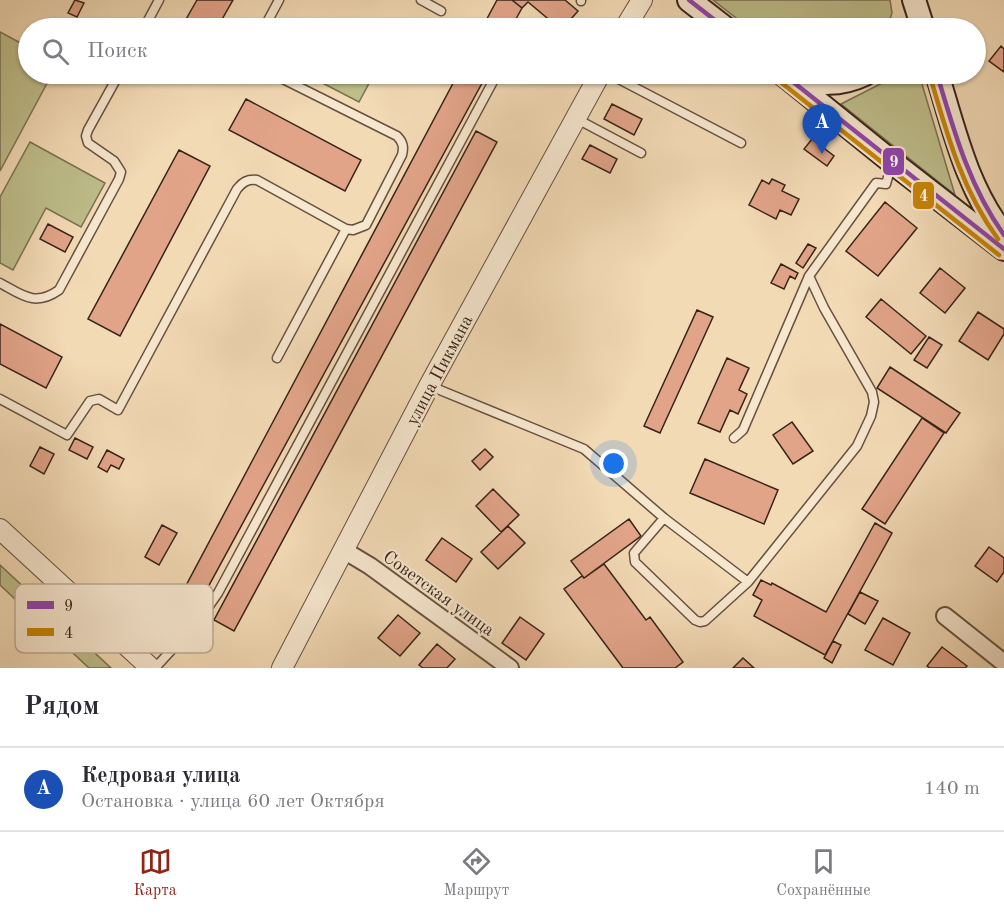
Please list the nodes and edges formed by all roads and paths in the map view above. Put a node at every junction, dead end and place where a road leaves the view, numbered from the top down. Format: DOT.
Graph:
graph roads {
  1 [pos="159,0"];
  2 [pos="279,0"];
  3 [pos="421,0"];
  4 [pos="642,0"];
  5 [pos="689,0"];
  6 [pos="913,0"];
  7 [pos="441,11"];
  8 [pos="149,18"];
  9 [pos="269,18"];
  10 [pos="631,18"];
  11 [pos="712,18"];
  12 [pos="908,18"];
  13 [pos="919,18"];
  14 [pos="113,84"];
  15 [pos="293,84"];
  16 [pos="492,84"];
  17 [pos="594,84"];
  18 [pos="628,84"];
  19 [pos="796,84"];
  20 [pos="940,84"];
  21 [pos="575,118"];
  22 [pos="741,143"];
  23 [pos="641,153"];
  24 [pos="892,162"];
  25 [pos="346,229"];
  26 [pos="1004,235"];
  27 [pos="1004,249"];
  28 [pos="809,276"];
  29 [pos="0,283"];
  30 [pos="277,358"];
  31 [pos="429,386"];
  32 [pos="0,399"];
  33 [pos="734,438"];
  34 [pos="664,518"];
  35 [pos="0,529"];
  36 [pos="345,551"];
  37 [pos="747,582"];
  38 [pos="61,584"];
  39 [pos="213,600"];
  40 [pos="945,616"];
  41 [pos="136,653"];
  42 [pos="167,653"];
  43 [pos="1004,663"];
  44 [pos="153,668"];
  45 [pos="282,668"];
  46 [pos="510,668"];
  1 -- 8 [label="lane"];
  2 -- 9 [label="lane"];
  3 -- 7 [label="lane"];
  4 -- 10 [label="street"];
  5 -- 11 [label="main road"];
  6 -- 12 [label="main road"];
  6 -- 13 [label="main road"];
  14 -- 29 [label="lane"];
  15 -- 25 [label="lane"];
  16 -- 39 [label="lane"];
  17 -- 21 [label="street, улица Пикмана"];
  18 -- 22 [label="lane"];
  19 -- 24 [label="main road"];
  20 -- 26 [label="main road"];
  21 -- 23 [label="lane"];
  21 -- 31 [label="street, улица Пикмана"];
  24 -- 27 [label="main road"];
  24 -- 28 [label="lane"];
  25 -- 30 [label="lane"];
  25 -- 32 [label="lane"];
  28 -- 33 [label="lane"];
  28 -- 37 [label="lane"];
  31 -- 34 [label="lane"];
  31 -- 36 [label="street, улица Пикмана"];
  34 -- 37 [label="lane"];
  34 -- 37 [label="lane"];
  35 -- 38 [label="street"];
  36 -- 45 [label="street, улица Пикмана"];
  36 -- 46 [label="street, Советская улица"];
  40 -- 43 [label="street"];
  41 -- 44 [label="street"];
  42 -- 44 [label="lane"];
}
